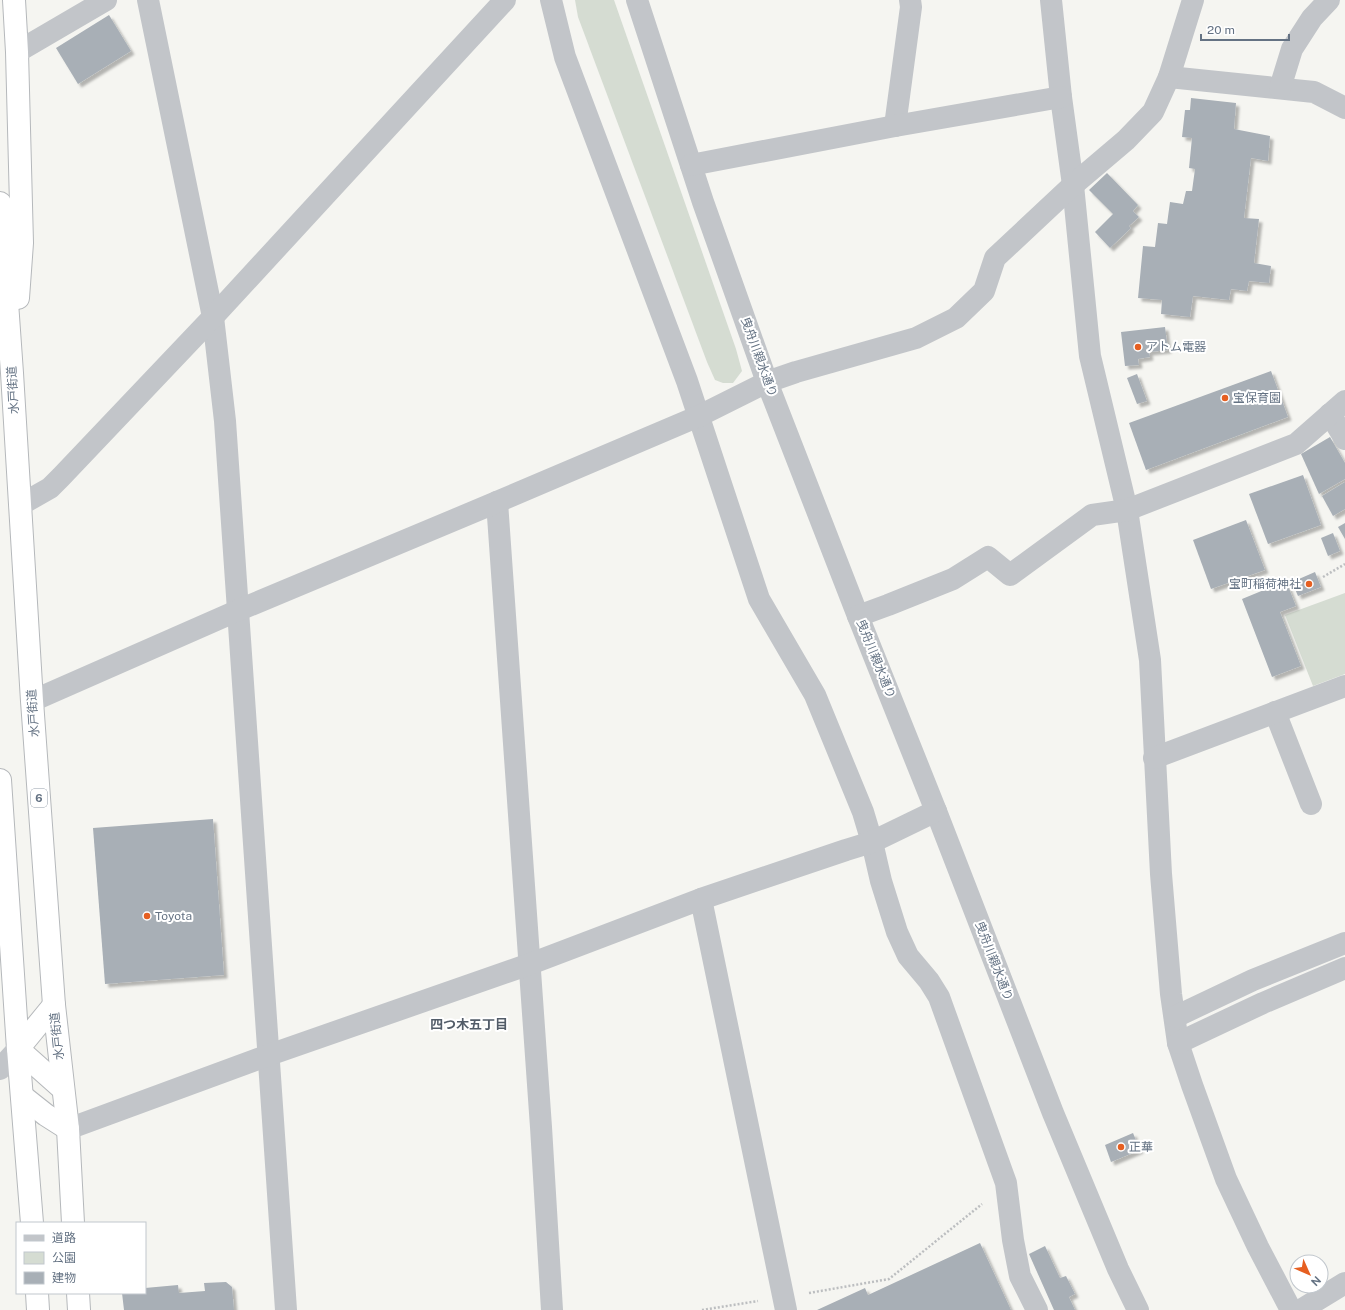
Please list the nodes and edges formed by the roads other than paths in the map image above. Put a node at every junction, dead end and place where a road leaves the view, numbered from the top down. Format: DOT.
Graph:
graph roads {
  1 [pos="14,0"];
  2 [pos="106,0"];
  3 [pos="148,0"];
  4 [pos="505,0"];
  5 [pos="551,0"];
  6 [pos="637,0"];
  7 [pos="910,0"];
  8 [pos="1051,0"];
  9 [pos="1193,0"];
  10 [pos="1329,0"];
  11 [pos="17,52"];
  12 [pos="1169,77"];
  13 [pos="1280,88"];
  14 [pos="1060,97"];
  15 [pos="1345,108"];
  16 [pos="895,126"];
  17 [pos="691,165"];
  18 [pos="1072,185"];
  19 [pos="0,203"];
  20 [pos="213,317"];
  21 [pos="12,373"];
  22 [pos="767,382"];
  23 [pos="1338,408"];
  24 [pos="698,416"];
  25 [pos="1345,439"];
  26 [pos="496,502"];
  27 [pos="20,505"];
  28 [pos="1127,510"];
  29 [pos="239,610"];
  30 [pos="858,616"];
  31 [pos="1345,686"];
  32 [pos="32,701"];
  33 [pos="1275,712"];
  34 [pos="1154,758"];
  35 [pos="0,780"];
  36 [pos="1311,804"];
  37 [pos="936,811"];
  38 [pos="2,829"];
  39 [pos="872,842"];
  40 [pos="701,899"];
  41 [pos="1345,943"];
  42 [pos="530,964"];
  43 [pos="1345,968"];
  44 [pos="54,1005"];
  45 [pos="1175,1017"];
  46 [pos="1178,1043"];
  47 [pos="18,1049"];
  48 [pos="269,1054"];
  49 [pos="0,1069"];
  50 [pos="62,1089"];
  51 [pos="22,1096"];
  52 [pos="68,1129"];
  53 [pos="32,1222"];
  54 [pos="73,1222"];
  55 [pos="1345,1283"];
  56 [pos="37,1294"];
  57 [pos="78,1294"];
  58 [pos="785,1304"];
  59 [pos="38,1310"];
  60 [pos="79,1310"];
  61 [pos="286,1310"];
  62 [pos="552,1310"];
  63 [pos="1037,1310"];
  64 [pos="1138,1310"];
  65 [pos="1292,1310"];
  66 [pos="1301,1310"];
  1 -- 11 [label="highway"];
  2 -- 11 [label="street"];
  3 -- 20 [label="street"];
  4 -- 20 [label="street"];
  5 -- 24 [label="street"];
  6 -- 17 [label="street, 曳舟川親水通り"];
  7 -- 16 [label="street"];
  8 -- 14 [label="street"];
  9 -- 12 [label="street"];
  10 -- 13 [label="street"];
  11 -- 21 [label="highway"];
  12 -- 13 [label="street"];
  12 -- 18 [label="street"];
  13 -- 15 [label="street"];
  14 -- 16 [label="street"];
  14 -- 18 [label="street"];
  16 -- 17 [label="street"];
  17 -- 22 [label="street, 曳舟川親水通り"];
  18 -- 22 [label="street"];
  18 -- 28 [label="street"];
  19 -- 21 [label="highway, 水戸街道 / 6"];
  20 -- 27 [label="street"];
  20 -- 29 [label="street"];
  21 -- 27 [label="highway, 水戸街道 / 6"];
  22 -- 24 [label="street"];
  22 -- 30 [label="street, 曳舟川親水通り"];
  23 -- 25 [label="street"];
  23 -- 28 [label="street"];
  24 -- 26 [label="street"];
  24 -- 39 [label="street"];
  26 -- 29 [label="street"];
  26 -- 42 [label="street"];
  27 -- 32 [label="highway, 水戸街道 / 6"];
  28 -- 30 [label="street"];
  28 -- 34 [label="street"];
  29 -- 32 [label="street"];
  29 -- 48 [label="street"];
  30 -- 37 [label="street, 曳舟川親水通り"];
  31 -- 33 [label="street"];
  32 -- 44 [label="highway, 水戸街道 / 6"];
  33 -- 34 [label="street"];
  33 -- 36 [label="street"];
  34 -- 45 [label="street"];
  35 -- 38 [label="highway"];
  37 -- 39 [label="street"];
  37 -- 64 [label="street, 曳舟川親水通り"];
  38 -- 47 [label="highway"];
  39 -- 40 [label="street"];
  39 -- 63 [label="street"];
  40 -- 42 [label="street"];
  40 -- 58 [label="street"];
  41 -- 45 [label="street"];
  42 -- 48 [label="street"];
  42 -- 62 [label="street"];
  43 -- 46 [label="street"];
  44 -- 47 [label="highway"];
  44 -- 50 [label="highway, 水戸街道 / 6"];
  45 -- 46 [label="street"];
  46 -- 65 [label="street"];
  47 -- 49 [label="street"];
  47 -- 50 [label="highway"];
  47 -- 51 [label="highway"];
  48 -- 52 [label="street"];
  48 -- 61 [label="street"];
  50 -- 52 [label="highway, 水戸街道 / 6"];
  51 -- 52 [label="highway"];
  51 -- 53 [label="highway"];
  52 -- 54 [label="highway, 水戸街道 / 6"];
  55 -- 66 [label="street"];
  56 -- 59 [label="highway"];
  57 -- 60 [label="highway"];
}
